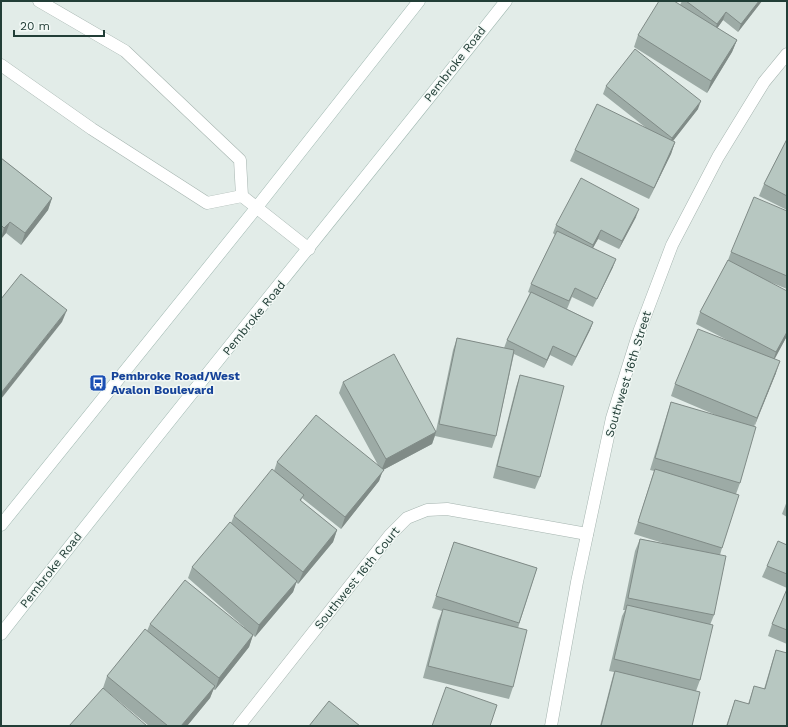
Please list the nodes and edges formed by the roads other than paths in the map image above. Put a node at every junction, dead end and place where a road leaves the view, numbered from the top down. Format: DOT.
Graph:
graph roads {
  1 [pos="38,1"];
  2 [pos="419,1"];
  3 [pos="506,1"];
  4 [pos="787,54"];
  5 [pos="1,65"];
  6 [pos="242,196"];
  7 [pos="257,207"];
  8 [pos="309,249"];
  9 [pos="1,525"];
  10 [pos="587,534"];
  11 [pos="1,634"];
  12 [pos="239,726"];
  13 [pos="551,726"];
  1 -- 6 [label="street"];
  2 -- 7 [label="street"];
  3 -- 8 [label="street, Pembroke Road"];
  4 -- 10 [label="street, Southwest 16th Street"];
  5 -- 6 [label="street"];
  6 -- 7 [label="street"];
  7 -- 8 [label="street"];
  7 -- 9 [label="street"];
  8 -- 11 [label="street, Pembroke Road"];
  10 -- 12 [label="street, Southwest 16th Court"];
  10 -- 13 [label="street, Southwest 16th Street"];
}
